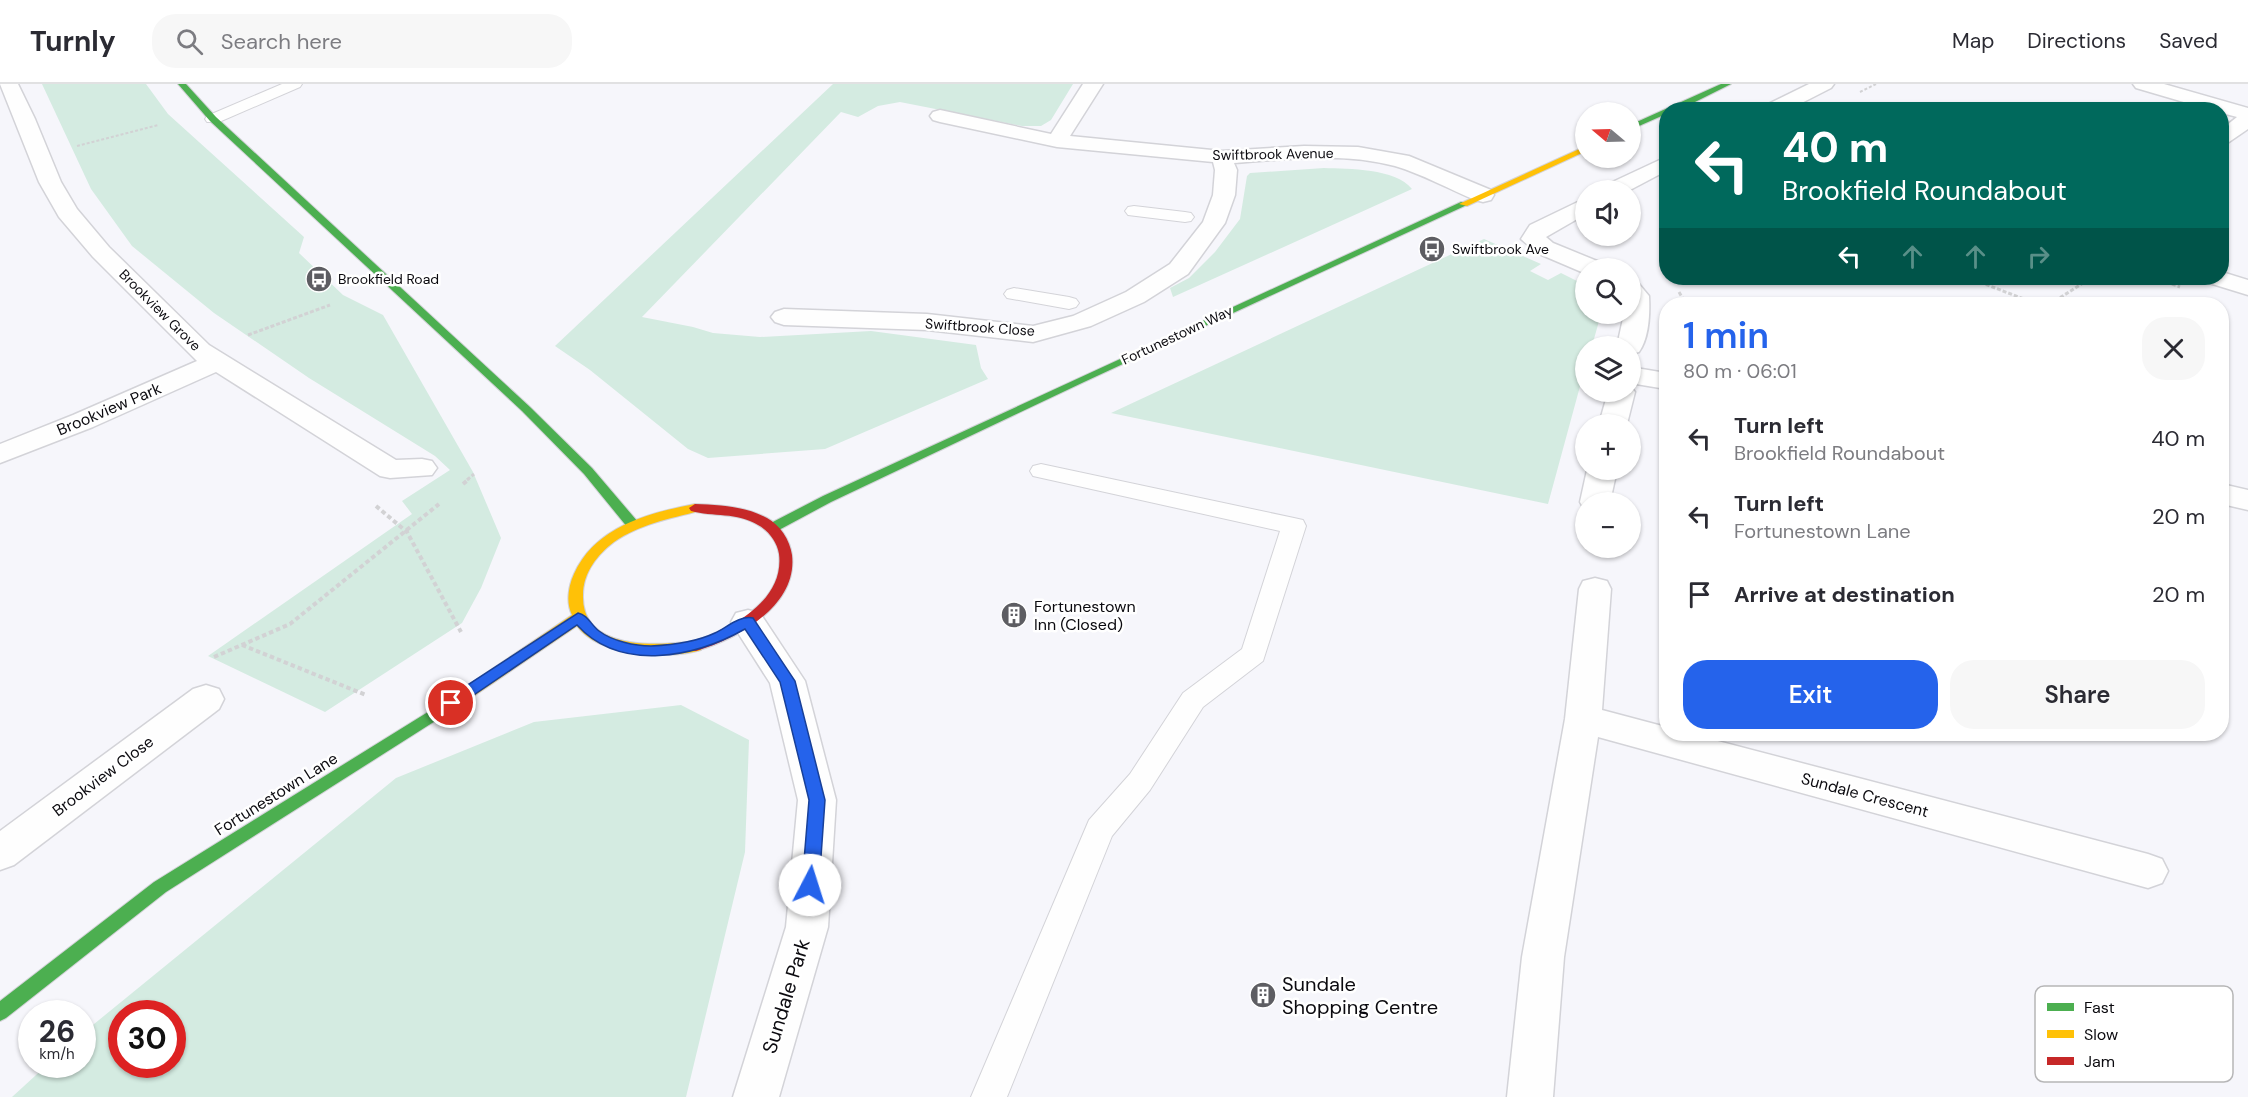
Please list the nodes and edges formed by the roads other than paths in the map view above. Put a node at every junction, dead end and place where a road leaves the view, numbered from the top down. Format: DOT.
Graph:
graph roads {
  1 [pos="8,84"];
  2 [pos="182,84"];
  3 [pos="295,84"];
  4 [pos="1093,84"];
  5 [pos="1727,84"];
  6 [pos="1824,84"];
  7 [pos="2143,84"];
  8 [pos="1688,102"];
  9 [pos="1787,102"];
  10 [pos="2200,102"];
  11 [pos="2229,111"];
  12 [pos="1659,114"];
  13 [pos="940,117"];
  14 [pos="2248,117"];
  15 [pos="213,119"];
  16 [pos="1641,123"];
  17 [pos="2229,132"];
  18 [pos="1057,141"];
  19 [pos="1575,153"];
  20 [pos="1222,157"];
  21 [pos="1659,167"];
  22 [pos="1633,180"];
  23 [pos="1483,195"];
  24 [pos="1134,211"];
  25 [pos="1575,211"];
  26 [pos="1185,218"];
  27 [pos="1575,260"];
  28 [pos="2229,282"];
  29 [pos="2248,288"];
  30 [pos="1014,294"];
  31 [pos="1069,303"];
  32 [pos="784,317"];
  33 [pos="217,362"];
  34 [pos="1641,377"];
  35 [pos="1659,380"];
  36 [pos="0,454"];
  37 [pos="422,468"];
  38 [pos="1041,471"];
  39 [pos="2229,496"];
  40 [pos="2248,500"];
  41 [pos="633,525"];
  42 [pos="772,528"];
  43 [pos="1595,589"];
  44 [pos="578,618"];
  45 [pos="748,622"];
  46 [pos="206,699"];
  47 [pos="1583,719"];
  48 [pos="1659,740"];
  49 [pos="1664,741"];
  50 [pos="0,854"];
  51 [pos="2148,872"];
  52 [pos="0,1012"];
  53 [pos="756,1097"];
  54 [pos="989,1097"];
  55 [pos="1530,1097"];
  1 -- 33 [label="street, Brookview Grove"];
  2 -- 15 [label="street"];
  3 -- 15 [label="lane"];
  4 -- 18 [label="street"];
  5 -- 8 [label="street"];
  6 -- 9 [label="street"];
  7 -- 10 [label="street"];
  11 -- 14 [label="street"];
  12 -- 16 [label="street"];
  13 -- 18 [label="street, Swiftbrook Avenue"];
  14 -- 17 [label="street"];
  15 -- 41 [label="street"];
  18 -- 20 [label="street, Swiftbrook Avenue"];
  19 -- 23 [label="street, Fortunestown Way"];
  20 -- 23 [label="street, Swiftbrook Avenue"];
  20 -- 32 [label="street, Swiftbrook Close"];
  21 -- 22 [label="street"];
  23 -- 42 [label="street, Fortunestown Way"];
  24 -- 26 [label="lane"];
  25 -- 27 [label="street"];
  28 -- 29 [label="street"];
  30 -- 31 [label="lane"];
  33 -- 36 [label="street, Brookview Park"];
  33 -- 37 [label="street, Brookview Grove"];
  34 -- 35 [label="street"];
  38 -- 54 [label="lane"];
  39 -- 40 [label="street"];
  41 -- 42 [label="street"];
  41 -- 44 [label="street"];
  42 -- 45 [label="street"];
  43 -- 47 [label="street"];
  44 -- 45 [label="street"];
  44 -- 52 [label="street, Fortunestown Lane"];
  45 -- 53 [label="street, Sundale Park"];
  46 -- 50 [label="street, Brookview Close"];
  47 -- 48 [label="street, Sundale Crescent"];
  47 -- 55 [label="street"];
  49 -- 51 [label="street, Sundale Crescent"];
}
